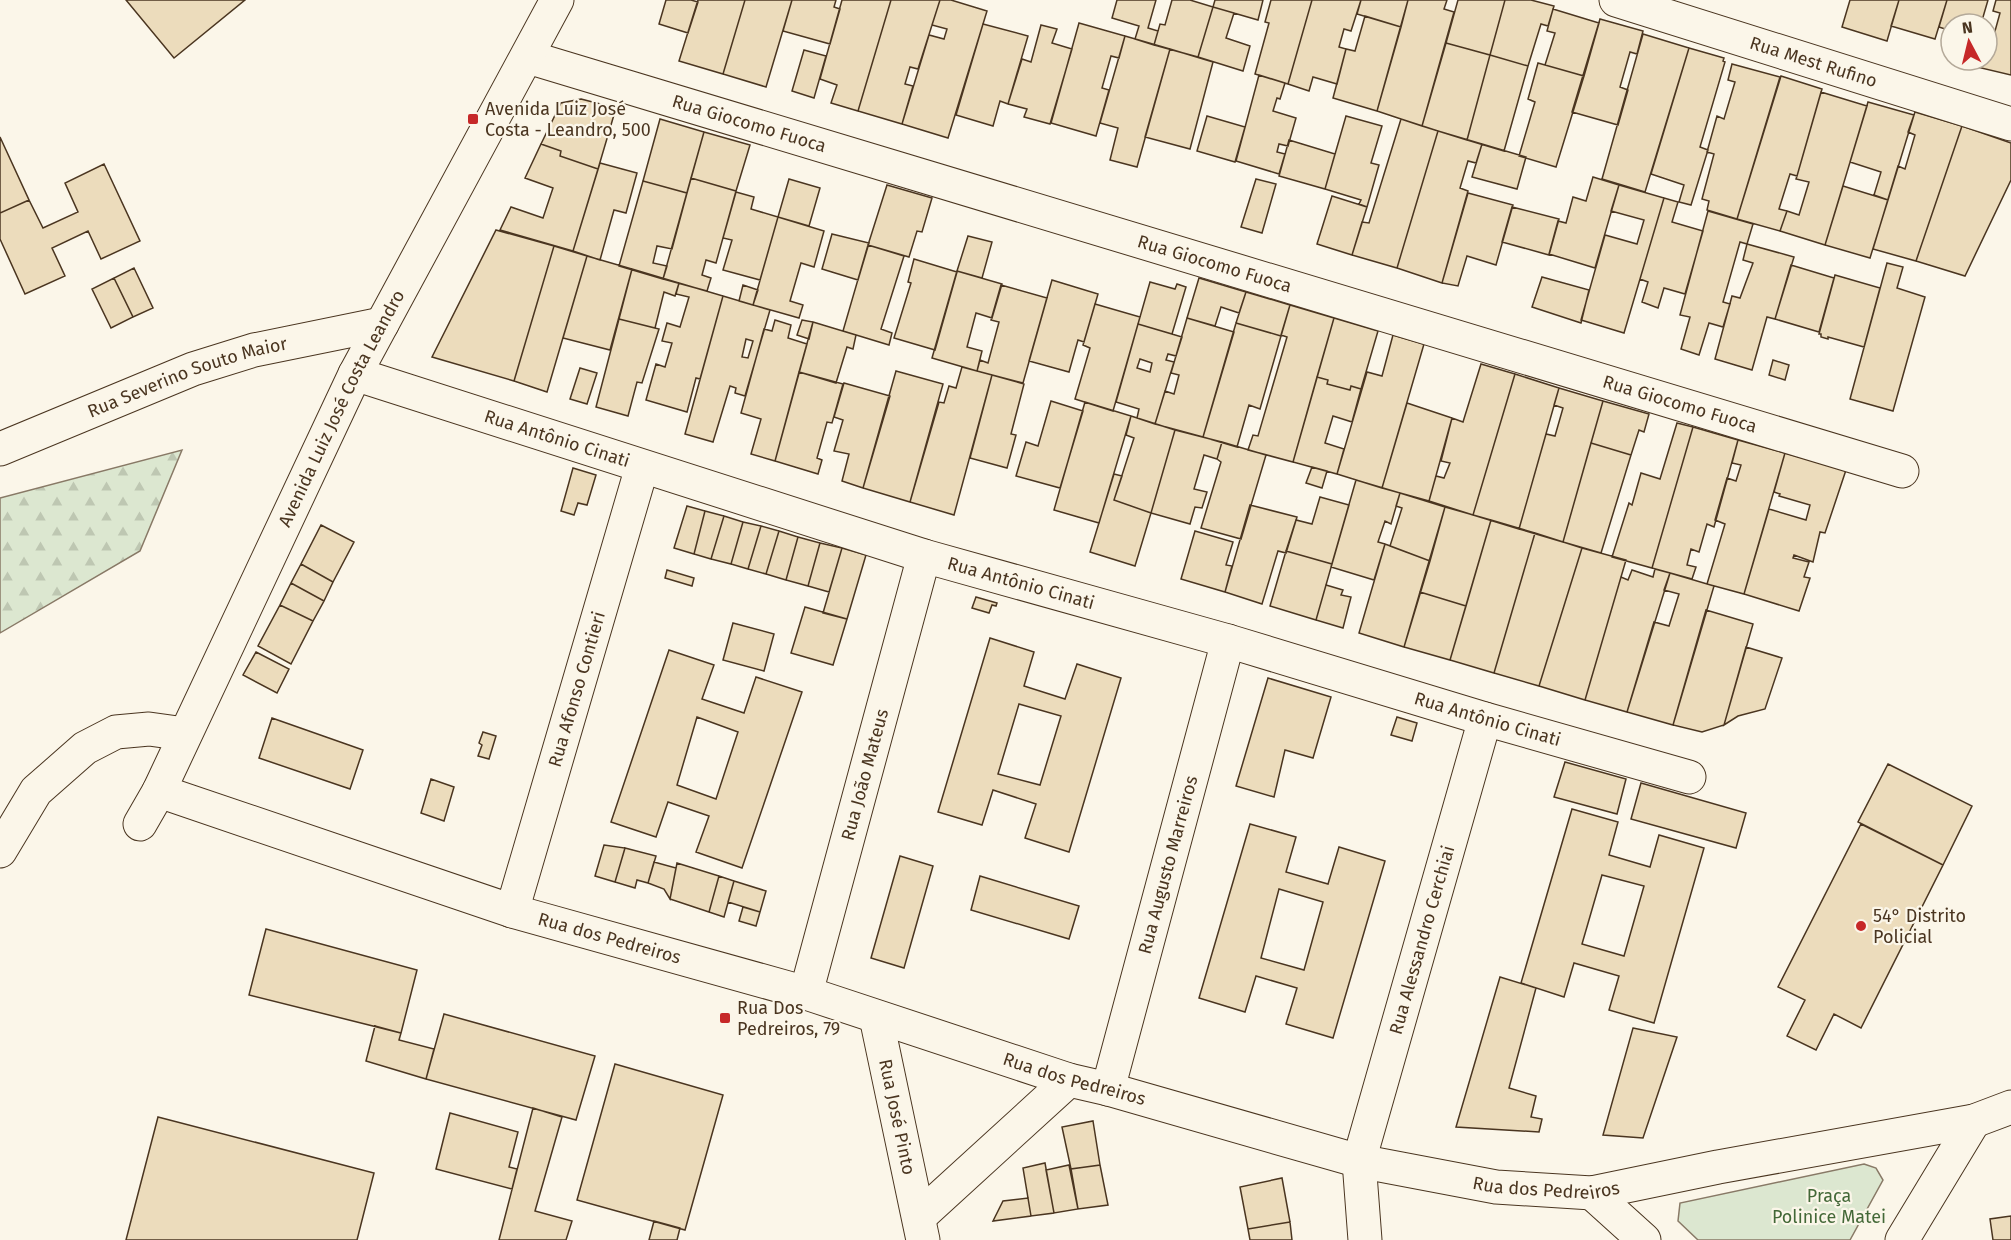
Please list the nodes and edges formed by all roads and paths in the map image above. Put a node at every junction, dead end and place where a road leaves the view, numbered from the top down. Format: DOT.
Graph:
graph roads {
  1 [pos="557,0"];
  2 [pos="1616,0"];
  3 [pos="528,57"];
  4 [pos="2011,124"];
  5 [pos="382,324"];
  6 [pos="355,374"];
  7 [pos="0,449"];
  8 [pos="642,467"];
  9 [pos="1902,471"];
  10 [pos="924,556"];
  11 [pos="1228,641"];
  12 [pos="1485,719"];
  13 [pos="185,734"];
  14 [pos="1689,777"];
  15 [pos="159,791"];
  16 [pos="140,824"];
  17 [pos="0,851"];
  18 [pos="512,911"];
  19 [pos="806,993"];
  20 [pos="876,1017"];
  21 [pos="1069,1080"];
  22 [pos="1108,1089"];
  23 [pos="2011,1107"];
  24 [pos="1974,1121"];
  25 [pos="1359,1161"];
  26 [pos="1592,1193"];
  27 [pos="921,1229"];
  28 [pos="1365,1240"];
  29 [pos="1644,1240"];
  30 [pos="1902,1240"];
  1 -- 3 [label="street, Avenida Luiz José Costa Leandro"];
  2 -- 4 [label="street, Rua Mest Rufino"];
  3 -- 5 [label="street, Avenida Luiz José Costa Leandro"];
  3 -- 9 [label="street, Rua Giocomo Fuoca"];
  5 -- 6 [label="street, Avenida Luiz José Costa Leandro"];
  5 -- 7 [label="street, Rua Severino Souto Maior"];
  6 -- 8 [label="street, Rua Antônio Cinati"];
  6 -- 13 [label="street, Avenida Luiz José Costa Leandro"];
  8 -- 10 [label="street, Rua Antônio Cinati"];
  8 -- 18 [label="street, Rua Afonso Contieri"];
  10 -- 11 [label="street, Rua Antônio Cinati"];
  10 -- 19 [label="street, Rua João Mateus"];
  11 -- 12 [label="street, Rua Antônio Cinati"];
  11 -- 22 [label="street, Rua Augusto Marreiros"];
  12 -- 14 [label="street, Rua Antônio Cinati"];
  12 -- 25 [label="street, Rua Alessandro Cerchiai"];
  13 -- 15 [label="street, Avenida Luiz José Costa Leandro"];
  13 -- 17 [label="street"];
  15 -- 16 [label="street, Avenida Luiz José Costa Leandro"];
  15 -- 18 [label="street, Rua dos Pedreiros"];
  18 -- 19 [label="street, Rua dos Pedreiros"];
  19 -- 20 [label="street, Rua dos Pedreiros"];
  20 -- 21 [label="street, Rua dos Pedreiros"];
  20 -- 27 [label="street, Rua José Pinto"];
  21 -- 22 [label="street, Rua dos Pedreiros"];
  21 -- 27 [label="street, Rua José Pinto"];
  22 -- 25 [label="street, Rua dos Pedreiros"];
  23 -- 24 [label="street, Rua dos Pedreiros"];
  24 -- 26 [label="street, Rua dos Pedreiros"];
  24 -- 30 [label="street"];
  25 -- 26 [label="street, Rua dos Pedreiros"];
  25 -- 28 [label="street"];
  26 -- 29 [label="street"];
}
